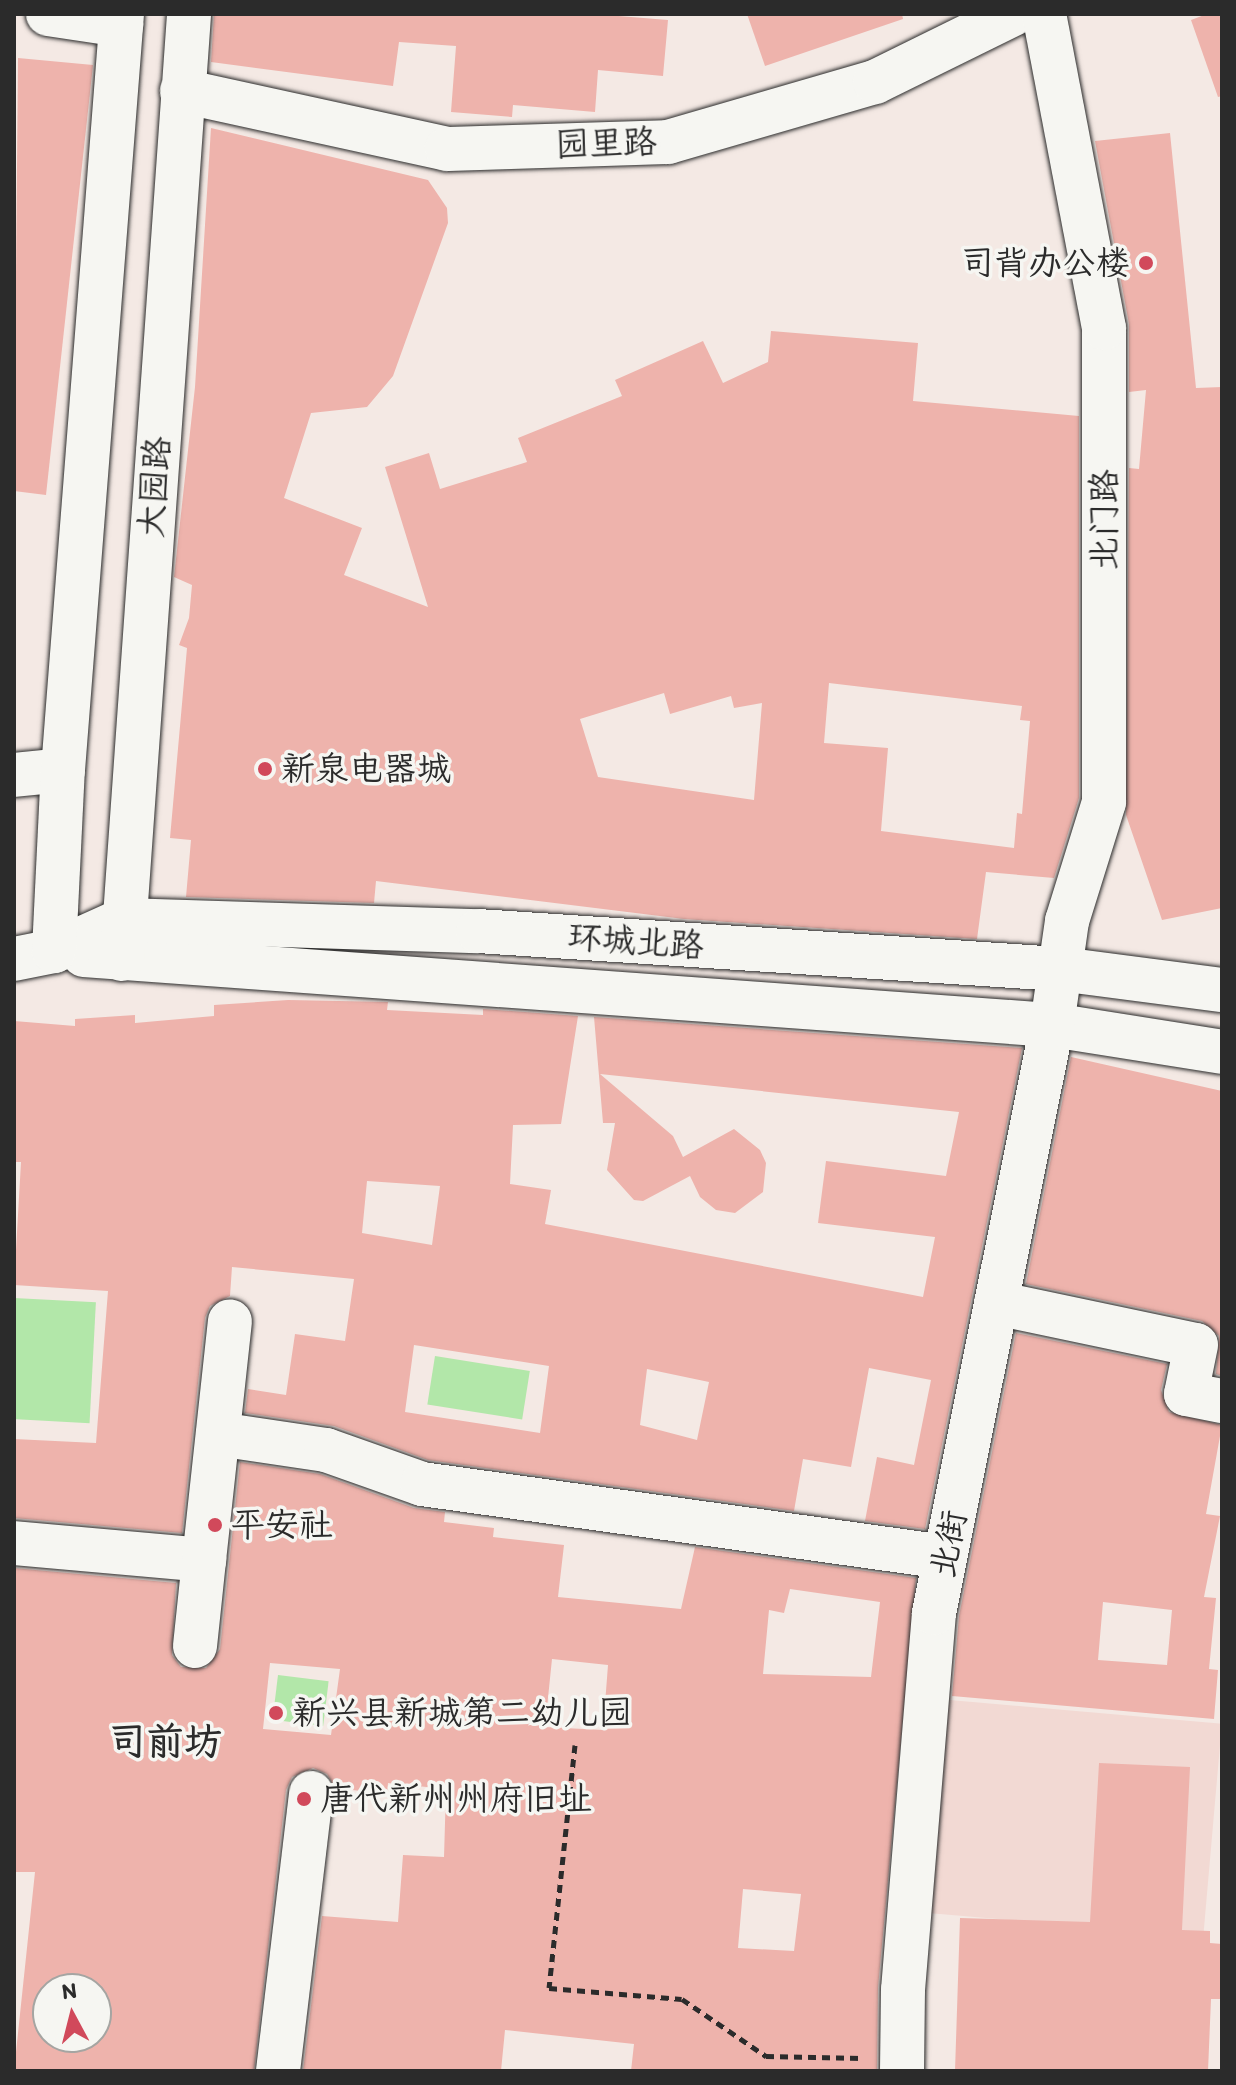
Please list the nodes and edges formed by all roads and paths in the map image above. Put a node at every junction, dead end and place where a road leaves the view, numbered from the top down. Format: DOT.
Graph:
graph roads {
  1 [pos="48,14"];
  2 [pos="189,14"];
  3 [pos="1013,14"];
  4 [pos="1044,14"];
  5 [pos="121,20"];
  6 [pos="182,91"];
  7 [pos="63,770"];
  8 [pos="14,775"];
  9 [pos="122,940"];
  10 [pos="34,955"];
  11 [pos="1060,969"];
  12 [pos="1222,990"];
  13 [pos="1052,1025"];
  14 [pos="1221,1052"];
  15 [pos="996,1303"];
  16 [pos="230,1321"];
  17 [pos="1222,1401"];
  18 [pos="218,1434"];
  19 [pos="14,1543"];
  20 [pos="945,1557"];
  21 [pos="204,1560"];
  22 [pos="195,1646"];
  23 [pos="575,1745"];
  24 [pos="311,1793"];
  25 [pos="902,2065"];
  26 [pos="278,2071"];
  1 -- 5 [label="street"];
  2 -- 6 [label="street, 大园路"];
  3 -- 6 [label="street, 园里路"];
  4 -- 11 [label="street, 北门路"];
  5 -- 7 [label="street, 大园路"];
  6 -- 9 [label="street, 大园路"];
  7 -- 8 [label="street"];
  7 -- 10 [label="street, 大园路"];
  9 -- 10 [label="street, 环城北路"];
  9 -- 11 [label="street, 环城北路"];
  9 -- 13 [label="street, 环城北路"];
  11 -- 12 [label="street, 环城北路"];
  11 -- 13 [label="street, 北门路"];
  13 -- 14 [label="street, 环城北路"];
  13 -- 15 [label="street, 北街"];
  15 -- 17 [label="street"];
  15 -- 20 [label="street, 北街"];
  16 -- 18 [label="street"];
  18 -- 20 [label="street"];
  18 -- 21 [label="street"];
  19 -- 21 [label="street"];
  20 -- 25 [label="street, 北街"];
  21 -- 22 [label="street"];
  23 -- 25 [label="path"];
  24 -- 26 [label="street"];
}
